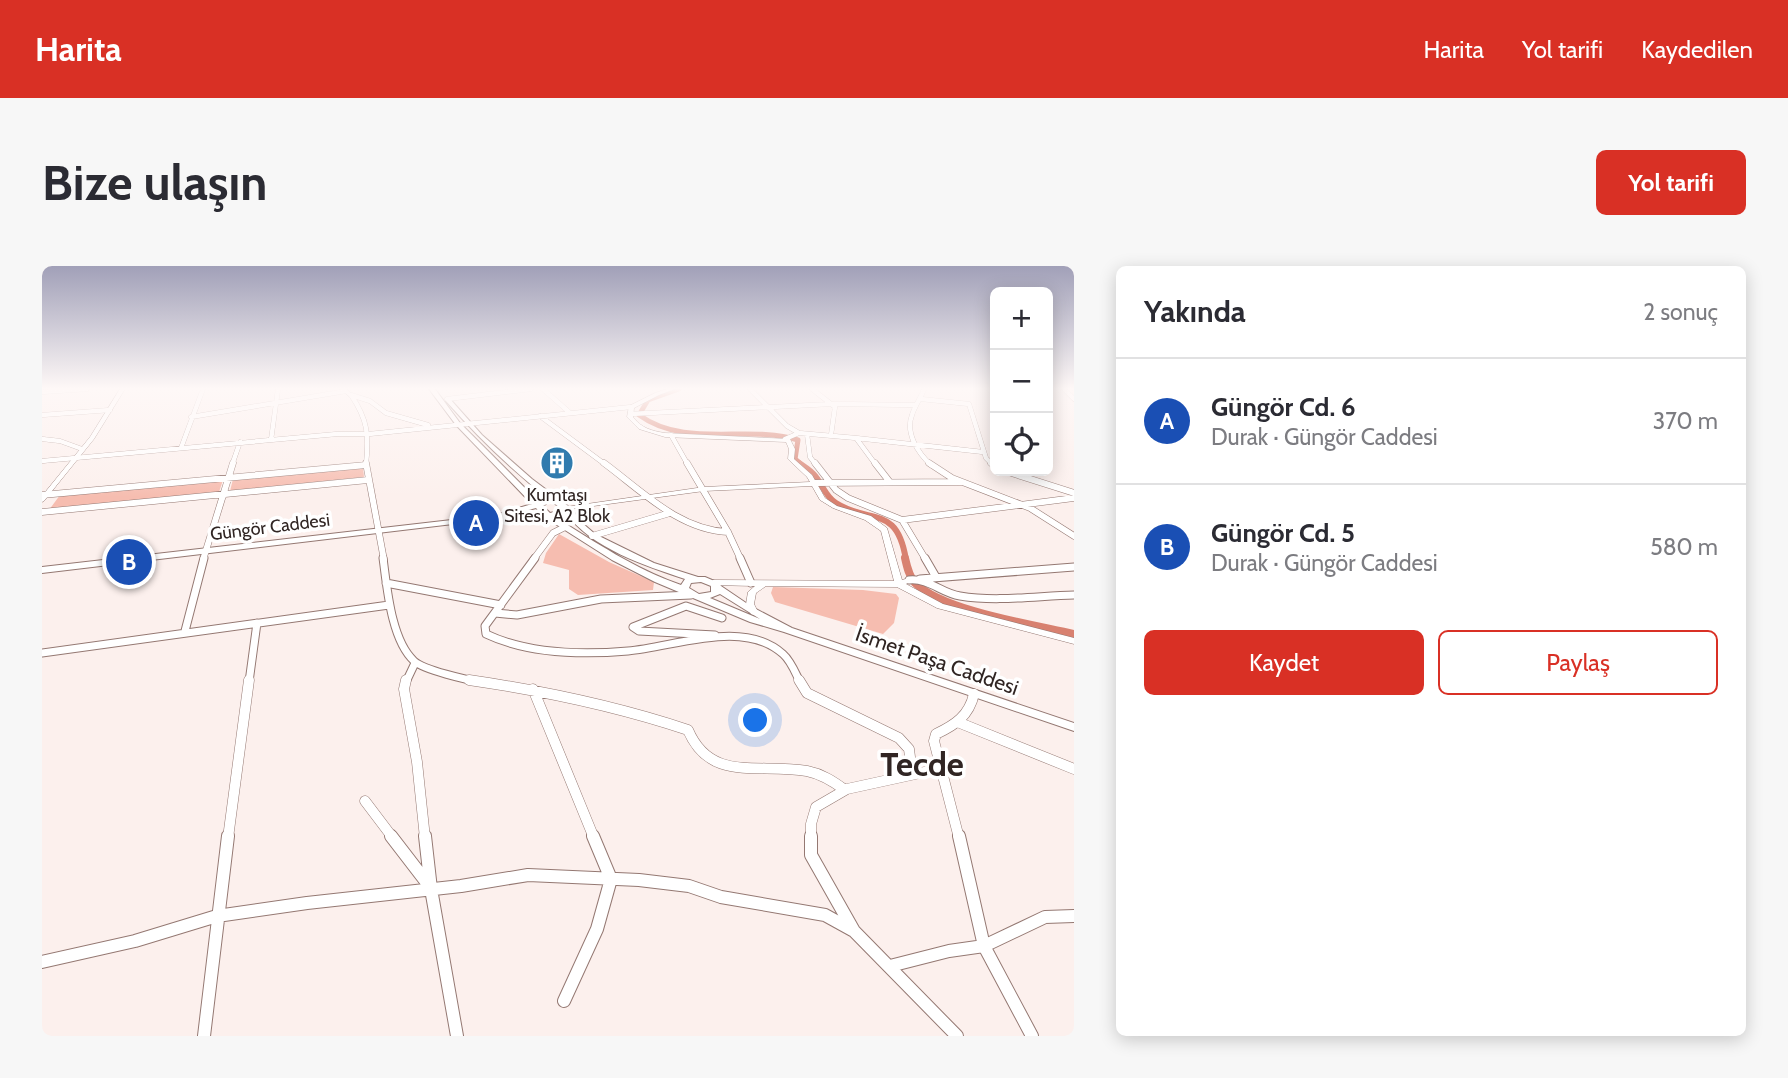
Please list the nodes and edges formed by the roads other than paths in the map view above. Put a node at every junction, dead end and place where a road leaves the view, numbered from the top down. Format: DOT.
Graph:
graph roads {
  1 [pos="99,425"];
  2 [pos="188,425"];
  3 [pos="273,425"];
  4 [pos="366,425"];
  5 [pos="432,425"];
  6 [pos="458,425"];
  7 [pos="471,425"];
  8 [pos="552,425"];
  9 [pos="637,425"];
  10 [pos="783,425"];
  11 [pos="833,425"];
  12 [pos="910,425"];
  13 [pos="975,425"];
  14 [pos="441,427"];
  15 [pos="807,433"];
  16 [pos="369,434"];
  17 [pos="671,435"];
  18 [pos="831,435"];
  19 [pos="792,436"];
  20 [pos="856,438"];
  21 [pos="42,439"];
  22 [pos="271,440"];
  23 [pos="240,442"];
  24 [pos="914,445"];
  25 [pos="181,448"];
  26 [pos="82,449"];
  27 [pos="983,452"];
  28 [pos="75,458"];
  29 [pos="42,461"];
  30 [pos="990,462"];
  31 [pos="366,465"];
  32 [pos="1021,476"];
  33 [pos="226,478"];
  34 [pos="368,480"];
  35 [pos="889,481"];
  36 [pos="961,482"];
  37 [pos="816,483"];
  38 [pos="830,483"];
  39 [pos="704,489"];
  40 [pos="1074,492"];
  41 [pos="221,495"];
  42 [pos="648,496"];
  43 [pos="43,497"];
  44 [pos="1074,498"];
  45 [pos="559,503"];
  46 [pos="536,505"];
  47 [pos="1025,506"];
  48 [pos="568,510"];
  49 [pos="42,512"];
  50 [pos="670,513"];
  51 [pos="548,516"];
  52 [pos="495,517"];
  53 [pos="902,520"];
  54 [pos="565,527"];
  55 [pos="380,530"];
  56 [pos="728,532"];
  57 [pos="592,536"];
  58 [pos="1074,536"];
  59 [pos="207,551"];
  60 [pos="1074,567"];
  61 [pos="44,569"];
  62 [pos="936,577"];
  63 [pos="696,579"];
  64 [pos="911,581"];
  65 [pos="386,583"];
  66 [pos="751,583"];
  67 [pos="766,583"];
  68 [pos="716,585"];
  69 [pos="691,594"];
  70 [pos="1074,595"];
  71 [pos="389,605"];
  72 [pos="501,605"];
  73 [pos="754,612"];
  74 [pos="495,613"];
  75 [pos="722,618"];
  76 [pos="257,623"];
  77 [pos="788,630"];
  78 [pos="185,631"];
  79 [pos="732,637"];
  80 [pos="1074,641"];
  81 [pos="42,653"];
  82 [pos="415,663"];
  83 [pos="533,689"];
  84 [pos="974,694"];
  85 [pos="960,723"];
  86 [pos="1074,727"];
  87 [pos="943,768"];
  88 [pos="1074,769"];
  89 [pos="912,773"];
  90 [pos="845,790"];
  91 [pos="365,802"];
  92 [pos="611,879"];
  93 [pos="431,889"];
  94 [pos="218,916"];
  95 [pos="1074,916"];
  96 [pos="854,931"];
  97 [pos="984,946"];
  98 [pos="42,962"];
  99 [pos="890,966"];
  100 [pos="564,1001"];
  101 [pos="204,1036"];
  102 [pos="457,1036"];
  103 [pos="957,1036"];
  104 [pos="1032,1036"];
  1 -- 26 [label="street"];
  2 -- 25 [label="street"];
  3 -- 22 [label="street"];
  4 -- 16 [label="street"];
  5 -- 14 [label="street"];
  6 -- 14 [label="street"];
  6 -- 46 [label="main road"];
  7 -- 45 [label="main road"];
  8 -- 42 [label="street"];
  9 -- 17 [label="street"];
  10 -- 19 [label="street"];
  11 -- 18 [label="street"];
  12 -- 24 [label="street"];
  13 -- 27 [label="street"];
  14 -- 16 [label="street"];
  15 -- 18 [label="street"];
  15 -- 19 [label="street"];
  15 -- 38 [label="street"];
  16 -- 22 [label="street"];
  16 -- 31 [label="street"];
  17 -- 19 [label="street"];
  17 -- 39 [label="street"];
  18 -- 20 [label="street"];
  19 -- 37 [label="street"];
  20 -- 24 [label="street"];
  20 -- 35 [label="street"];
  21 -- 26 [label="street"];
  22 -- 23 [label="street"];
  23 -- 25 [label="street"];
  23 -- 33 [label="street"];
  24 -- 27 [label="street"];
  24 -- 36 [label="street"];
  25 -- 28 [label="street"];
  26 -- 28 [label="street"];
  27 -- 30 [label="street"];
  28 -- 29 [label="street"];
  28 -- 43 [label="street"];
  31 -- 33 [label="street"];
  31 -- 34 [label="street"];
  32 -- 40 [label="street"];
  33 -- 41 [label="street"];
  33 -- 43 [label="street"];
  34 -- 41 [label="street"];
  34 -- 55 [label="street"];
  35 -- 36 [label="street"];
  35 -- 38 [label="street"];
  36 -- 47 [label="street"];
  37 -- 38 [label="street"];
  37 -- 39 [label="street"];
  37 -- 64 [label="street"];
  38 -- 53 [label="street"];
  39 -- 42 [label="street"];
  39 -- 56 [label="street"];
  41 -- 49 [label="street"];
  41 -- 59 [label="street"];
  42 -- 48 [label="street"];
  42 -- 50 [label="street"];
  44 -- 47 [label="street"];
  45 -- 46 [label="main road"];
  45 -- 48 [label="main road"];
  46 -- 51 [label="main road"];
  46 -- 52 [label="main road"];
  47 -- 53 [label="street"];
  47 -- 58 [label="street"];
  48 -- 51 [label="main road"];
  48 -- 57 [label="main road"];
  50 -- 56 [label="street"];
  50 -- 57 [label="street"];
  51 -- 52 [label="main road"];
  51 -- 54 [label="main road"];
  52 -- 55 [label="main road, Güngör Caddesi"];
  53 -- 62 [label="street"];
  54 -- 69 [label="main road"];
  54 -- 72 [label="street"];
  55 -- 59 [label="main road, Güngör Caddesi"];
  55 -- 65 [label="street"];
  56 -- 66 [label="street"];
  57 -- 63 [label="main road"];
  59 -- 61 [label="main road, Güngör Caddesi"];
  59 -- 78 [label="street"];
  60 -- 62 [label="street"];
  62 -- 64 [label="street"];
  63 -- 68 [label="main road"];
  63 -- 69 [label="main road"];
  64 -- 67 [label="street"];
  64 -- 70 [label="street"];
  64 -- 80 [label="street"];
  65 -- 71 [label="street"];
  65 -- 72 [label="street"];
  66 -- 67 [label="street"];
  66 -- 68 [label="street"];
  67 -- 73 [label="street"];
  68 -- 69 [label="main road"];
  68 -- 73 [label="main road"];
  69 -- 74 [label="street"];
  69 -- 77 [label="main road"];
  71 -- 76 [label="street"];
  71 -- 82 [label="street"];
  72 -- 74 [label="street"];
  73 -- 77 [label="main road"];
  74 -- 79 [label="street"];
  75 -- 79 [label="street"];
  76 -- 78 [label="street"];
  76 -- 94 [label="street"];
  77 -- 84 [label="main road, İsmet Paşa Caddesi"];
  78 -- 81 [label="street"];
  79 -- 89 [label="street"];
  82 -- 83 [label="street"];
  82 -- 93 [label="street"];
  83 -- 90 [label="street"];
  83 -- 92 [label="street"];
  84 -- 85 [label="street"];
  84 -- 86 [label="main road, İsmet Paşa Caddesi"];
  85 -- 87 [label="street"];
  85 -- 88 [label="street"];
  87 -- 89 [label="street"];
  87 -- 97 [label="street"];
  89 -- 90 [label="street"];
  90 -- 96 [label="street"];
  91 -- 93 [label="street"];
  92 -- 93 [label="street"];
  92 -- 96 [label="street"];
  92 -- 100 [label="street"];
  93 -- 94 [label="street"];
  93 -- 102 [label="street"];
  94 -- 98 [label="street"];
  94 -- 101 [label="street"];
  95 -- 97 [label="street"];
  96 -- 99 [label="street"];
  97 -- 99 [label="street"];
  97 -- 104 [label="street"];
  99 -- 103 [label="street"];
}
